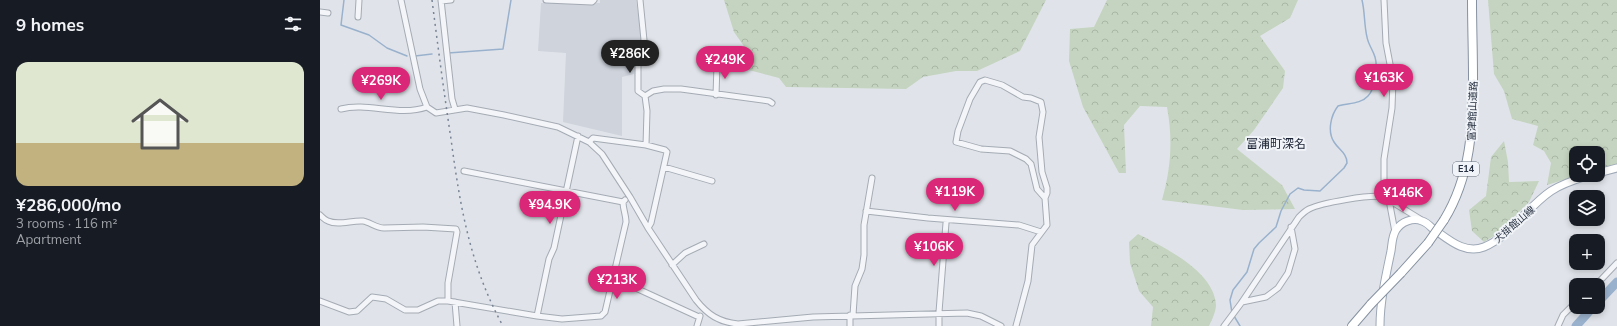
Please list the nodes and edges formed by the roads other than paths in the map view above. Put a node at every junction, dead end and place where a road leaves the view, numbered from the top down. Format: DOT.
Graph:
graph roads {
  1 [pos="359,0"];
  2 [pos="401,0"];
  3 [pos="451,0"];
  4 [pos="546,0"];
  5 [pos="594,0"];
  6 [pos="640,0"];
  7 [pos="1384,0"];
  8 [pos="1472,0"];
  9 [pos="441,1"];
  10 [pos="320,12"];
  11 [pos="328,13"];
  12 [pos="358,17"];
  13 [pos="717,65"];
  14 [pos="716,95"];
  15 [pos="645,96"];
  16 [pos="772,103"];
  17 [pos="427,107"];
  18 [pos="455,109"];
  19 [pos="341,110"];
  20 [pos="578,136"];
  21 [pos="589,142"];
  22 [pos="646,144"];
  23 [pos="664,167"];
  24 [pos="1617,168"];
  25 [pos="464,171"];
  26 [pos="1605,171"];
  27 [pos="872,178"];
  28 [pos="712,181"];
  29 [pos="1569,182"];
  30 [pos="566,191"];
  31 [pos="630,197"];
  32 [pos="1384,197"];
  33 [pos="1045,198"];
  34 [pos="1389,200"];
  35 [pos="623,202"];
  36 [pos="866,211"];
  37 [pos="320,215"];
  38 [pos="1423,221"];
  39 [pos="946,223"];
  40 [pos="1291,227"];
  41 [pos="648,228"];
  42 [pos="1041,232"];
  43 [pos="1395,232"];
  44 [pos="704,244"];
  45 [pos="1617,263"];
  46 [pos="672,265"];
  47 [pos="614,278"];
  48 [pos="1603,278"];
  49 [pos="448,300"];
  50 [pos="320,301"];
  51 [pos="455,302"];
  52 [pos="1242,302"];
  53 [pos="1569,309"];
  54 [pos="704,311"];
  55 [pos="939,312"];
  56 [pos="851,315"];
  57 [pos="537,316"];
  58 [pos="699,317"];
  59 [pos="457,326"];
  60 [pos="697,326"];
  61 [pos="850,326"];
  62 [pos="939,326"];
  63 [pos="1000,326"];
  64 [pos="1016,326"];
  65 [pos="1224,326"];
  66 [pos="1352,326"];
  67 [pos="1380,326"];
  68 [pos="1558,326"];
  1 -- 12 [label="street"];
  2 -- 17 [label="street"];
  3 -- 9 [label="street"];
  4 -- 5 [label="street"];
  6 -- 15 [label="street"];
  7 -- 32 [label="street"];
  8 -- 66 [label="highway, 富津館山道路 / E14, bridge"];
  9 -- 18 [label="street"];
  10 -- 11 [label="street"];
  13 -- 14 [label="street"];
  14 -- 15 [label="street"];
  14 -- 16 [label="street"];
  15 -- 22 [label="street"];
  17 -- 18 [label="street"];
  17 -- 19 [label="street"];
  18 -- 20 [label="street"];
  20 -- 21 [label="street"];
  20 -- 30 [label="street"];
  21 -- 22 [label="street"];
  21 -- 31 [label="street"];
  22 -- 23 [label="street"];
  23 -- 28 [label="street"];
  23 -- 41 [label="street"];
  24 -- 26 [label="main road"];
  25 -- 30 [label="street"];
  27 -- 36 [label="street"];
  29 -- 38 [label="main road, 犬掛館山線"];
  30 -- 35 [label="street"];
  30 -- 57 [label="street"];
  31 -- 35 [label="street"];
  31 -- 41 [label="street"];
  32 -- 34 [label="street"];
  32 -- 40 [label="street"];
  33 -- 33 [label="street"];
  33 -- 42 [label="street"];
  34 -- 38 [label="street"];
  34 -- 43 [label="street"];
  35 -- 47 [label="street"];
  36 -- 42 [label="street"];
  36 -- 56 [label="street"];
  37 -- 49 [label="street"];
  38 -- 43 [label="main road"];
  39 -- 55 [label="street"];
  40 -- 52 [label="street"];
  40 -- 52 [label="street"];
  41 -- 46 [label="street"];
  42 -- 64 [label="street"];
  43 -- 67 [label="main road"];
  44 -- 46 [label="street"];
  45 -- 48 [label="street"];
  46 -- 54 [label="street"];
  47 -- 57 [label="street"];
  47 -- 58 [label="street"];
  49 -- 50 [label="street"];
  49 -- 51 [label="street"];
  51 -- 57 [label="street"];
  51 -- 59 [label="street"];
  52 -- 65 [label="street"];
  53 -- 68 [label="street"];
  54 -- 56 [label="street"];
  54 -- 58 [label="street"];
  55 -- 56 [label="street"];
  55 -- 62 [label="street"];
  55 -- 63 [label="street"];
  56 -- 61 [label="street"];
  58 -- 60 [label="street"];
}
